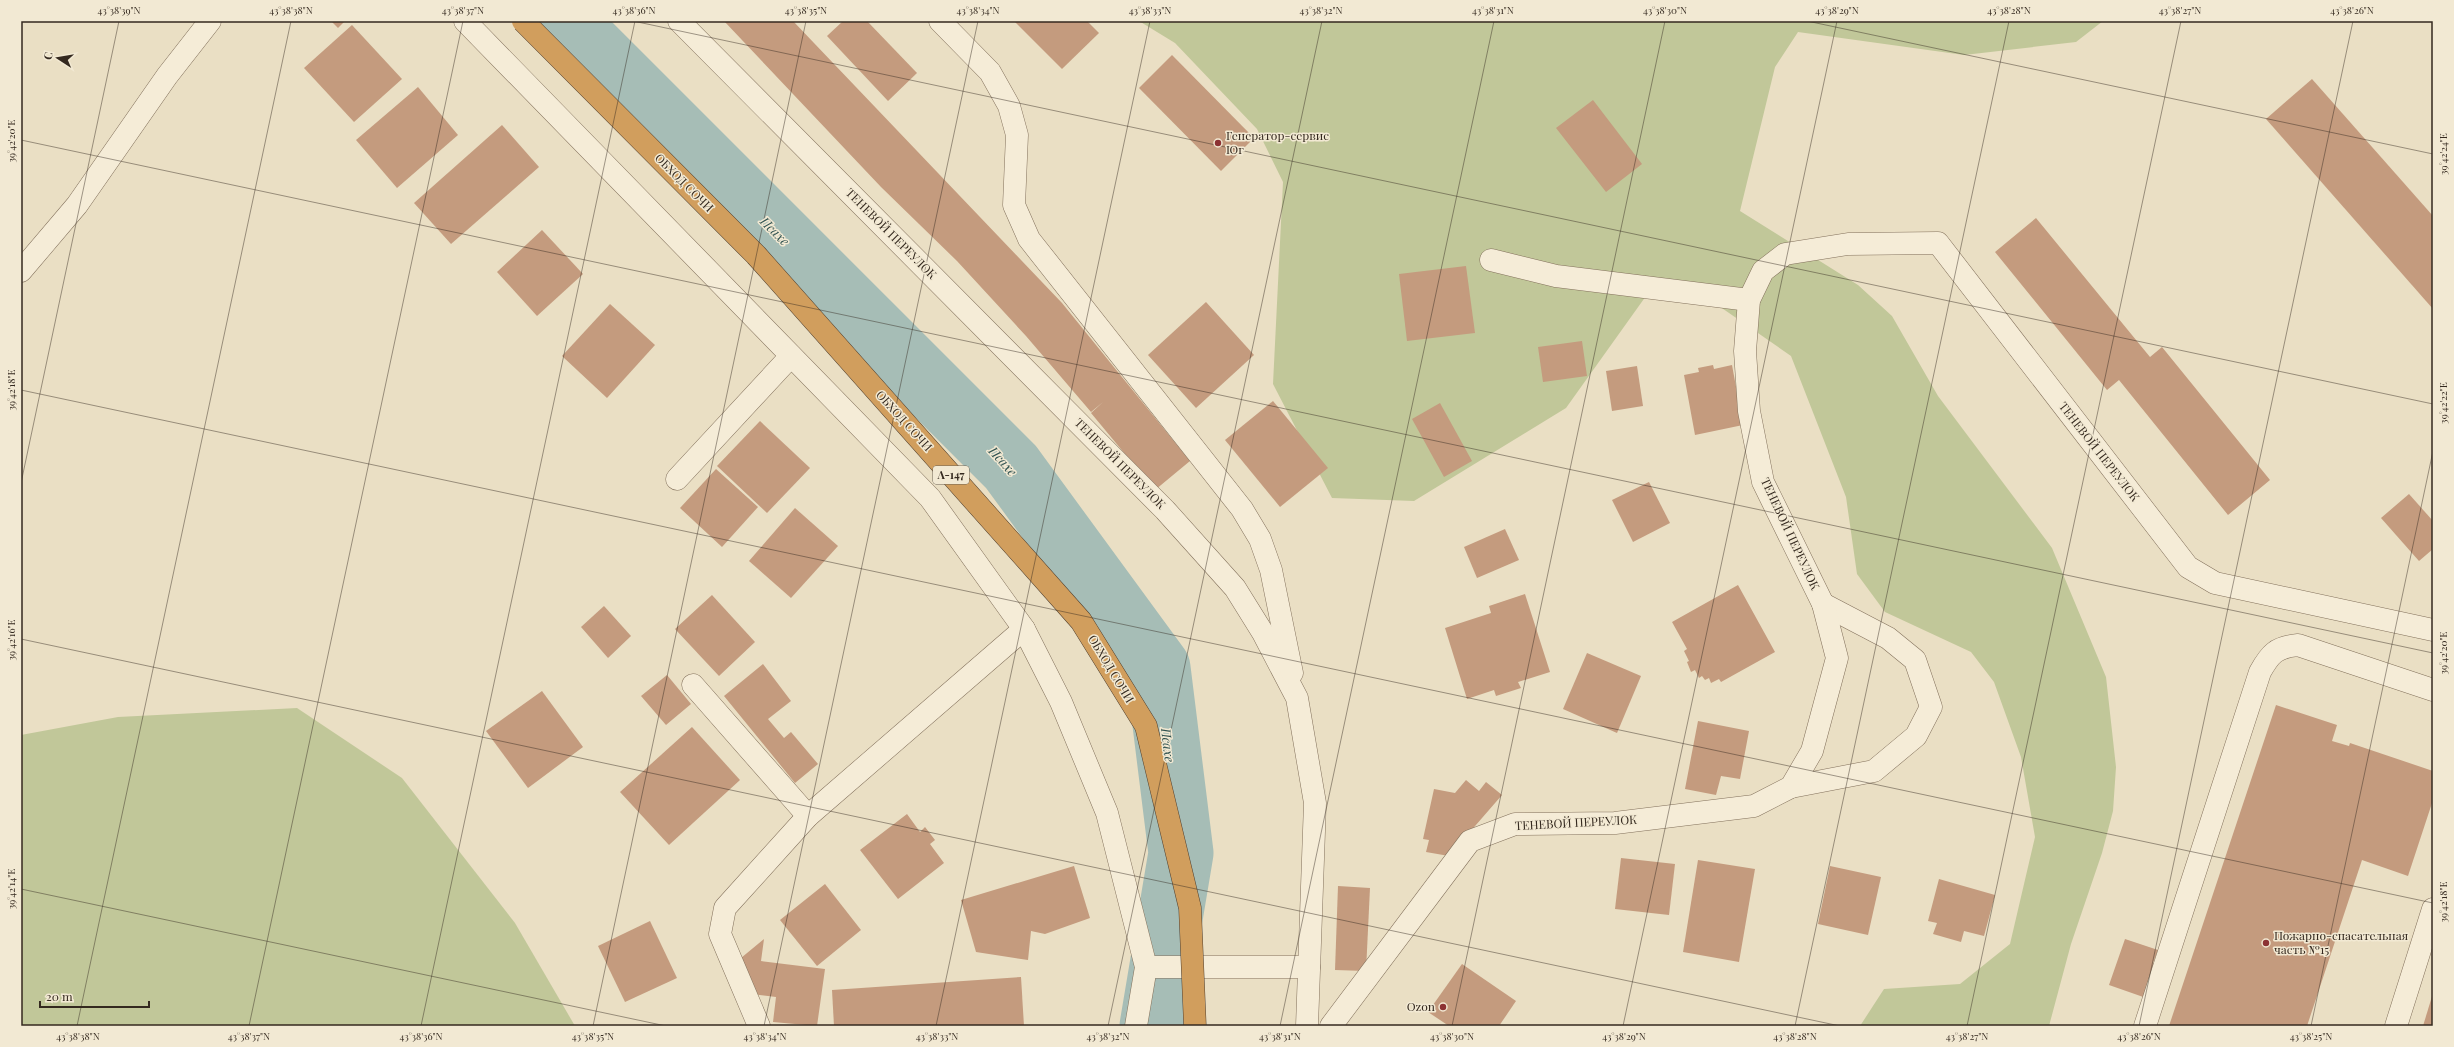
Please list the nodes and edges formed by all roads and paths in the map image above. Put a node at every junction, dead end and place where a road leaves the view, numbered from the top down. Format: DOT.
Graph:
graph roads {
  1 [pos="210,21"];
  2 [pos="465,21"];
  3 [pos="523,21"];
  4 [pos="679,21"];
  5 [pos="940,21"];
  6 [pos="1490,260"];
  7 [pos="21,271"];
  8 [pos="1749,300"];
  9 [pos="791,356"];
  10 [pos="677,479"];
  11 [pos="1823,604"];
  12 [pos="1024,629"];
  13 [pos="2433,630"];
  14 [pos="693,685"];
  15 [pos="2433,690"];
  16 [pos="1297,698"];
  17 [pos="1791,787"];
  18 [pos="808,816"];
  19 [pos="2433,909"];
  20 [pos="1146,967"];
  21 [pos="1309,967"];
  22 [pos="1133,1025"];
  23 [pos="759,1026"];
  24 [pos="1195,1026"];
  25 [pos="1307,1026"];
  26 [pos="1331,1026"];
  27 [pos="2144,1026"];
  28 [pos="2396,1026"];
  1 -- 7 [label="street"];
  2 -- 9 [label="street"];
  3 -- 24 [label="highway, ОБХОД СОЧИ / А-147, bridge"];
  4 -- 16 [label="street, ТЕНЕВОЙ ПЕРЕУЛОК"];
  5 -- 16 [label="street"];
  6 -- 8 [label="street"];
  8 -- 11 [label="street, ТЕНЕВОЙ ПЕРЕУЛОК"];
  8 -- 13 [label="street, ТЕНЕВОЙ ПЕРЕУЛОК"];
  9 -- 10 [label="street"];
  9 -- 12 [label="street"];
  11 -- 17 [label="street, ТЕНЕВОЙ ПЕРЕУЛОК"];
  11 -- 17 [label="street"];
  12 -- 18 [label="street"];
  12 -- 20 [label="street"];
  14 -- 18 [label="street"];
  15 -- 27 [label="street"];
  16 -- 21 [label="street, ТЕНЕВОЙ ПЕРЕУЛОК"];
  17 -- 26 [label="street, ТЕНЕВОЙ ПЕРЕУЛОК"];
  18 -- 23 [label="street"];
  19 -- 28 [label="street"];
  20 -- 21 [label="street"];
  20 -- 22 [label="street"];
  21 -- 25 [label="street, ТЕНЕВОЙ ПЕРЕУЛОК"];
}
